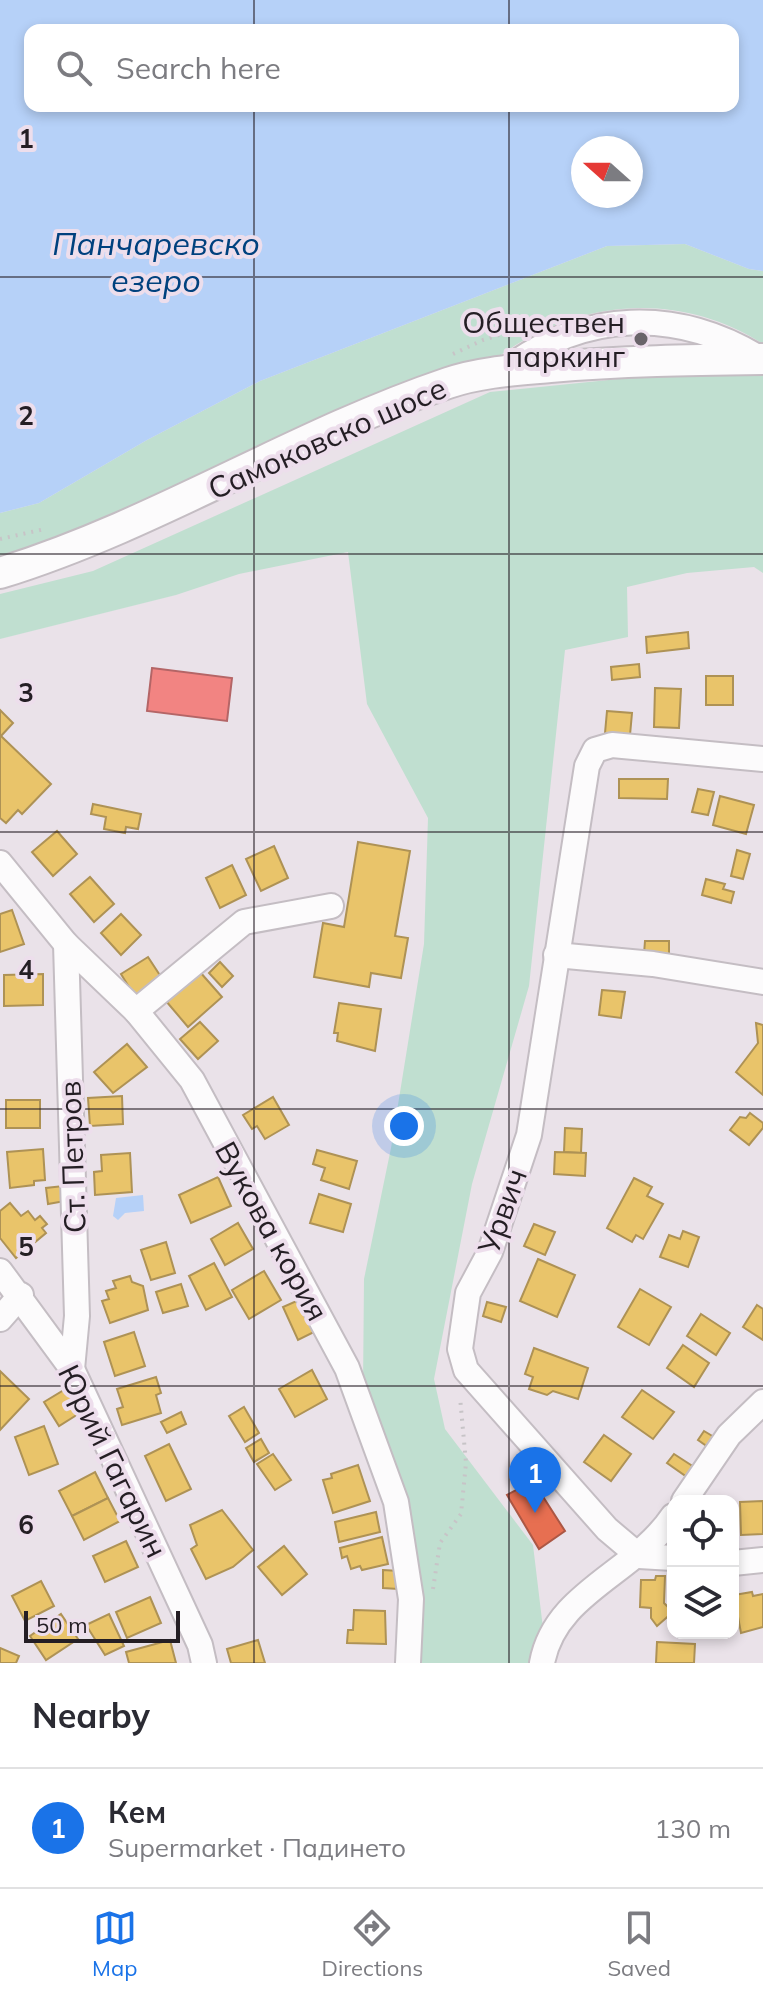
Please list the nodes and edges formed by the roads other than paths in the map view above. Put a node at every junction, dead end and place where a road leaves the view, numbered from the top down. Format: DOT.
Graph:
graph roads {
  1 [pos="762,359"];
  2 [pos="504,371"];
  3 [pos="0,573"];
  4 [pos="763,759"];
  5 [pos="0,863"];
  6 [pos="331,906"];
  7 [pos="66,944"];
  8 [pos="556,955"];
  9 [pos="763,982"];
  10 [pos="136,1011"];
  11 [pos="0,1271"];
  12 [pos="21,1295"];
  13 [pos="0,1319"];
  14 [pos="72,1369"];
  15 [pos="763,1402"];
  16 [pos="688,1495"];
  17 [pos="667,1523"];
  18 [pos="639,1556"];
  19 [pos="667,1558"];
  20 [pos="763,1560"];
  21 [pos="739,1562"];
  22 [pos="204,1663"];
  23 [pos="408,1663"];
  24 [pos="542,1663"];
  1 -- 2 [label="main road, Самоковско шосе"];
  1 -- 2 [label="street"];
  2 -- 3 [label="main road, Самоковско шосе"];
  4 -- 8 [label="street, Урвич"];
  5 -- 7 [label="street, Вукова кория"];
  6 -- 10 [label="street"];
  7 -- 10 [label="street, Вукова кория"];
  7 -- 14 [label="street, Ст. Петров"];
  8 -- 9 [label="street"];
  8 -- 18 [label="street, Урвич"];
  10 -- 23 [label="street, Вукова кория"];
  11 -- 12 [label="street, Юрий Гагарин"];
  12 -- 13 [label="street"];
  12 -- 14 [label="street, Юрий Гагарин"];
  14 -- 22 [label="street, Юрий Гагарин"];
  15 -- 16 [label="street"];
  17 -- 18 [label="street"];
  18 -- 19 [label="street"];
  18 -- 24 [label="street"];
  20 -- 21 [label="street"];
}
